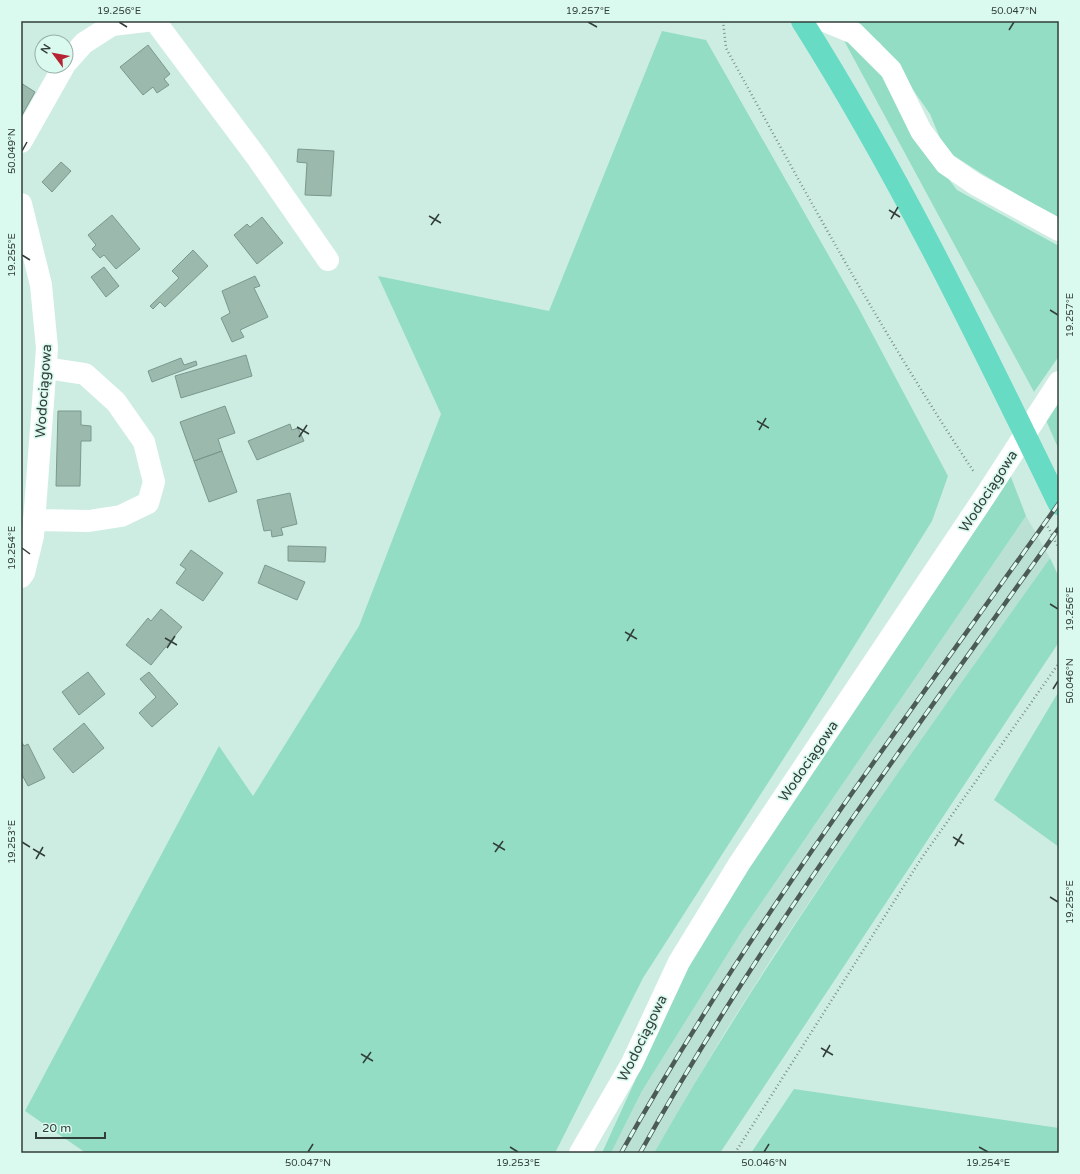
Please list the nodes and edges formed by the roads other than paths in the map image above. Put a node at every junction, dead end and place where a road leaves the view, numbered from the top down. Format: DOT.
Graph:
graph roads {
  1 [pos="146,21"];
  2 [pos="155,21"];
  3 [pos="802,21"];
  4 [pos="820,21"];
  5 [pos="825,21"];
  6 [pos="74,54"];
  7 [pos="59,74"];
  8 [pos="21,142"];
  9 [pos="21,204"];
  10 [pos="1059,230"];
  11 [pos="328,260"];
  12 [pos="46,368"];
  13 [pos="1059,382"];
  14 [pos="1059,504"];
  15 [pos="34,520"];
  16 [pos="21,577"];
  17 [pos="580,1153"];
  1 -- 6 [label="street"];
  2 -- 11 [label="street"];
  3 -- 14 [label="main road"];
  4 -- 5 [label="street"];
  5 -- 10 [label="street"];
  7 -- 8 [label="street"];
  9 -- 12 [label="street, Wodociągowa"];
  12 -- 15 [label="street, Wodociągowa"];
  12 -- 15 [label="street"];
  13 -- 17 [label="street, Wodociągowa"];
  15 -- 16 [label="street, Wodociągowa"];
}
